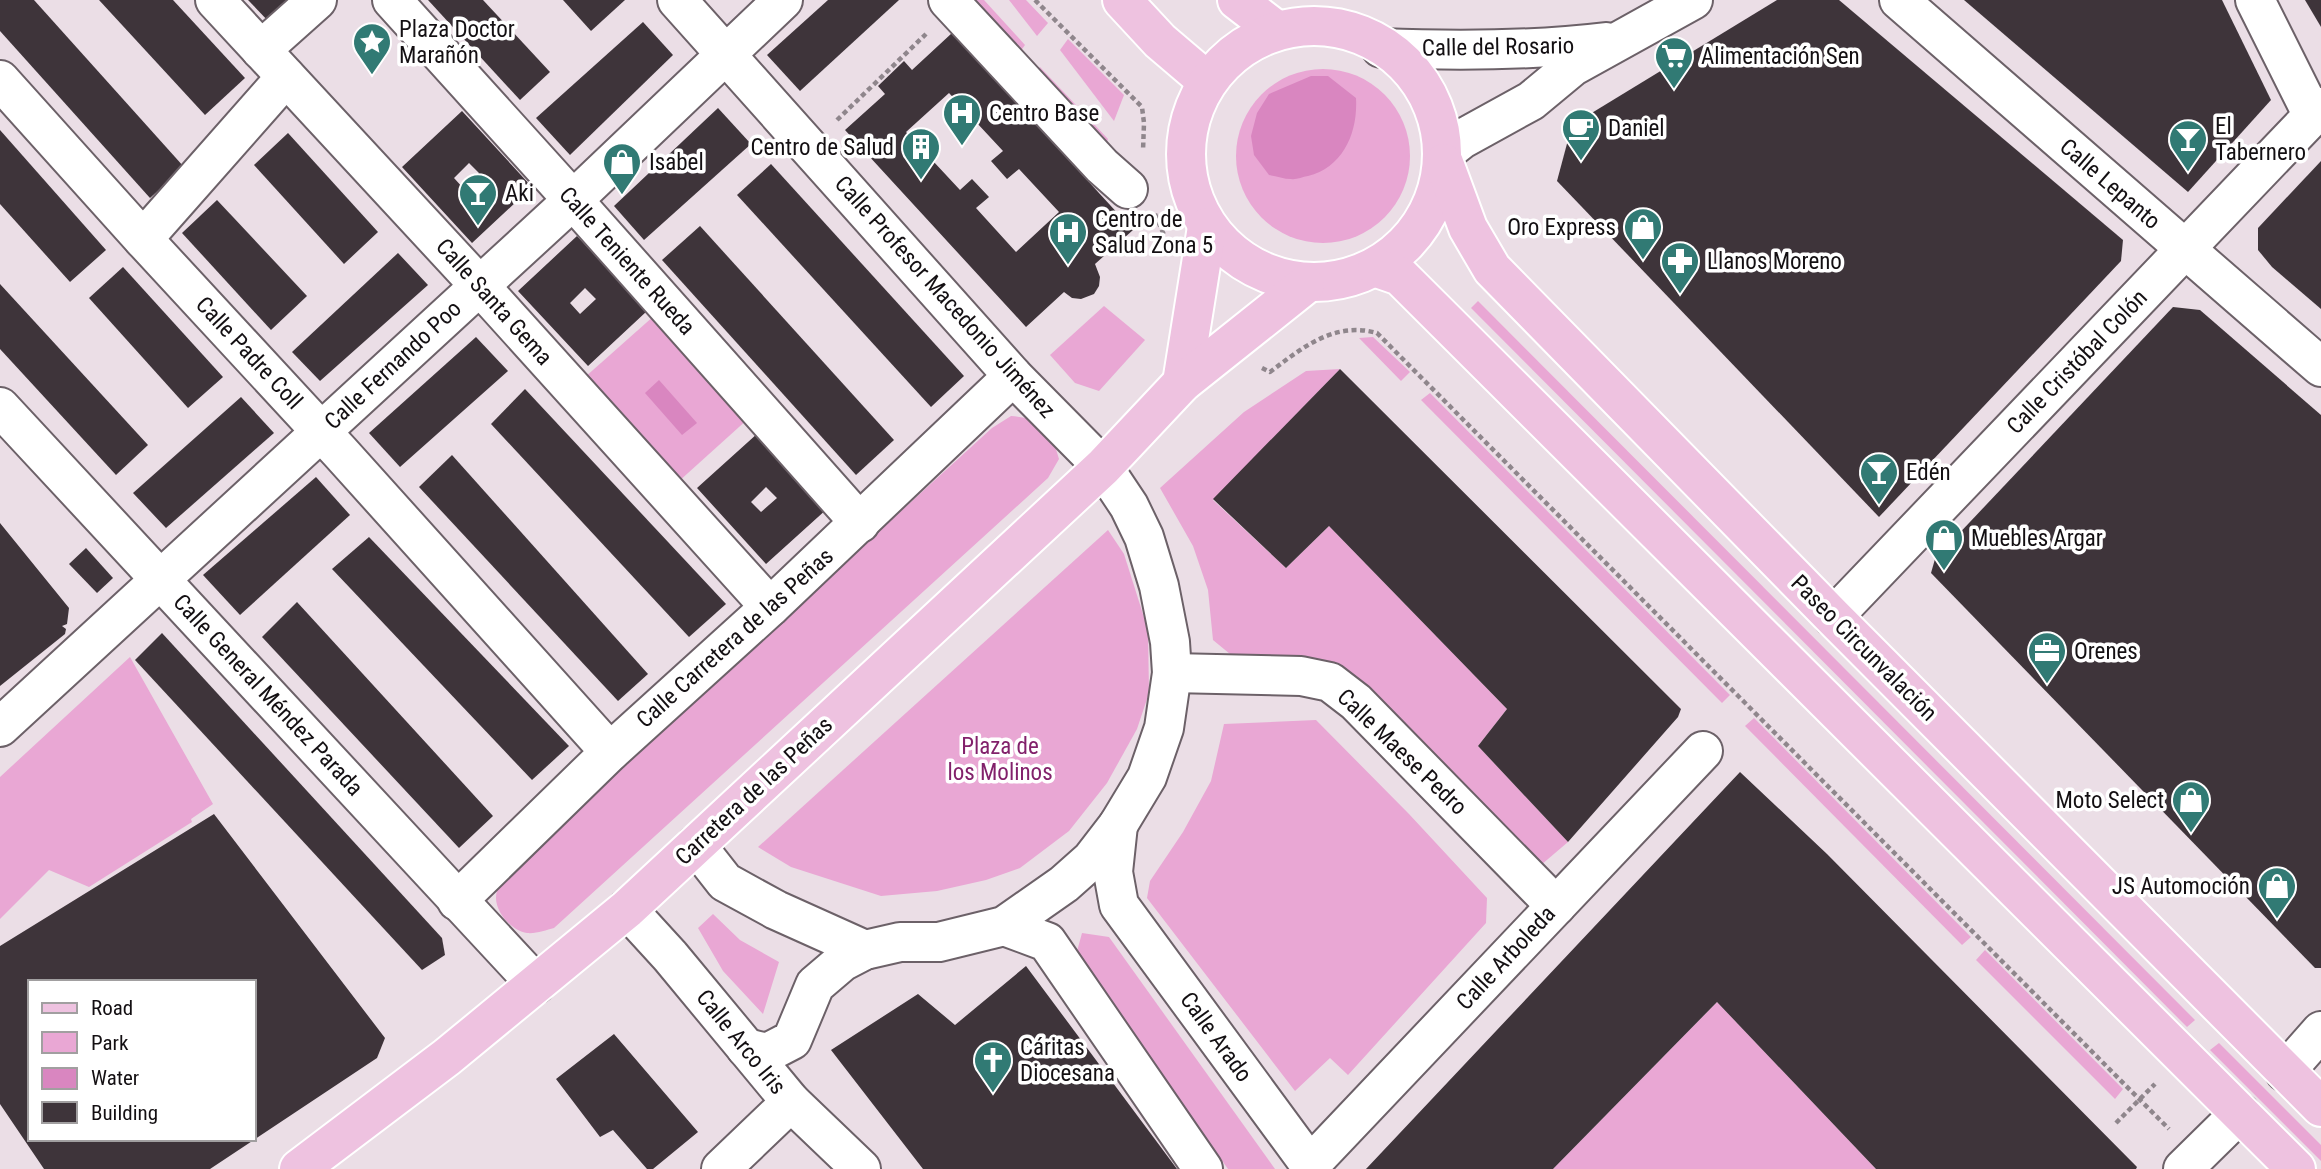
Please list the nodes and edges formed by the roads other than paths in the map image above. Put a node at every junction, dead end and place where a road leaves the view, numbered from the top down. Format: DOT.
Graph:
graph roads {
  1 [pos="215,0"];
  2 [pos="317,0"];
  3 [pos="392,0"];
  4 [pos="677,0"];
  5 [pos="783,0"];
  6 [pos="1122,0"];
  7 [pos="1237,0"];
  8 [pos="1693,0"];
  9 [pos="1899,0"];
  10 [pos="2255,0"];
  11 [pos="952,4"];
  12 [pos="1276,30"];
  13 [pos="1615,41"];
  14 [pos="1381,48"];
  15 [pos="726,53"];
  16 [pos="274,64"];
  17 [pos="0,80"];
  18 [pos="1207,81"];
  19 [pos="2317,112"];
  20 [pos="1444,159"];
  21 [pos="1128,189"];
  22 [pos="573,200"];
  23 [pos="1208,227"];
  24 [pos="142,239"];
  25 [pos="2185,249"];
  26 [pos="1377,268"];
  27 [pos="479,285"];
  28 [pos="1305,285"];
  29 [pos="2321,367"];
  30 [pos="1013,376"];
  31 [pos="1182,383"];
  32 [pos="0,407"];
  33 [pos="321,431"];
  34 [pos="1102,467"];
  35 [pos="860,523"];
  36 [pos="161,578"];
  37 [pos="770,607"];
  38 [pos="1833,618"];
  39 [pos="1172,673"];
  40 [pos="0,727"];
  41 [pos="1703,751"];
  42 [pos="610,752"];
  43 [pos="1118,825"];
  44 [pos="696,845"];
  45 [pos="457,901"];
  46 [pos="1119,905"];
  47 [pos="1556,906"];
  48 [pos="627,909"];
  49 [pos="1004,926"];
  50 [pos="865,950"];
  51 [pos="536,984"];
  52 [pos="2321,1031"];
  53 [pos="746,1048"];
  54 [pos="2285,1072"];
  55 [pos="791,1102"];
  56 [pos="2321,1107"];
  57 [pos="2239,1112"];
  58 [pos="2189,1162"];
  59 [pos="1311,1167"];
  60 [pos="299,1169"];
  61 [pos="721,1169"];
  62 [pos="861,1169"];
  63 [pos="1203,1169"];
  64 [pos="2296,1169"];
  1 -- 16 [label="street, Calle Santa Gema"];
  2 -- 16 [label="street"];
  3 -- 22 [label="street, Calle Teniente Rueda"];
  4 -- 15 [label="street, Calle Profesor Macedonio Jiménez"];
  5 -- 15 [label="street, Calle Fernando Poo"];
  6 -- 18 [label="main road"];
  7 -- 12 [label="main road"];
  8 -- 13 [label="street, Calle del Rosario"];
  9 -- 25 [label="street, Calle Lepanto"];
  10 -- 19 [label="street"];
  11 -- 21 [label="street"];
  12 -- 14 [label="main road"];
  12 -- 18 [label="main road"];
  13 -- 14 [label="street, Calle del Rosario"];
  13 -- 20 [label="street, Calle del Rosario"];
  14 -- 20 [label="main road"];
  15 -- 22 [label="street, Calle Fernando Poo"];
  15 -- 30 [label="street, Calle Profesor Macedonio Jiménez"];
  16 -- 24 [label="street"];
  16 -- 27 [label="street, Calle Santa Gema"];
  17 -- 24 [label="street, Calle Padre Coll"];
  18 -- 23 [label="main road"];
  19 -- 25 [label="street, Calle Cristóbal Colón"];
  20 -- 26 [label="main road"];
  20 -- 38 [label="main road, Paseo Circunvalación"];
  22 -- 27 [label="street, Calle Fernando Poo"];
  22 -- 35 [label="street, Calle Teniente Rueda"];
  23 -- 28 [label="main road"];
  23 -- 31 [label="main road"];
  24 -- 33 [label="street, Calle Padre Coll"];
  25 -- 29 [label="street, Calle Lepanto"];
  25 -- 38 [label="street, Calle Cristóbal Colón"];
  26 -- 28 [label="main road"];
  26 -- 57 [label="main road"];
  27 -- 33 [label="street, Calle Fernando Poo"];
  27 -- 37 [label="street, Calle Santa Gema"];
  28 -- 31 [label="main road, Carretera de las Peñas"];
  30 -- 34 [label="street, Calle Profesor Macedonio Jiménez"];
  30 -- 35 [label="street, Calle Carretera de las Peñas"];
  31 -- 34 [label="main road, Carretera de las Peñas"];
  32 -- 36 [label="street, Calle General Méndez Parada"];
  33 -- 36 [label="street, Calle Fernando Poo"];
  33 -- 42 [label="street, Calle Padre Coll"];
  34 -- 39 [label="street"];
  34 -- 44 [label="main road, Carretera de las Peñas"];
  35 -- 37 [label="street, Calle Carretera de las Peñas"];
  36 -- 40 [label="street, Calle Fernando Poo"];
  36 -- 45 [label="street, Calle General Méndez Parada"];
  37 -- 42 [label="street, Calle Carretera de las Peñas"];
  38 -- 54 [label="main road, Paseo Circunvalación"];
  39 -- 43 [label="street"];
  39 -- 47 [label="street, Calle Maese Pedro"];
  41 -- 47 [label="street, Calle Arboleda"];
  42 -- 45 [label="street, Calle Carretera de las Peñas"];
  43 -- 46 [label="street, Calle Arado"];
  43 -- 49 [label="street"];
  44 -- 48 [label="main road, Carretera de las Peñas"];
  44 -- 50 [label="street"];
  45 -- 51 [label="street, Calle General Méndez Parada"];
  46 -- 49 [label="street"];
  46 -- 59 [label="street, Calle Arado"];
  47 -- 59 [label="street, Calle Arboleda"];
  48 -- 51 [label="main road, Carretera de las Peñas"];
  48 -- 53 [label="street, Calle Arco Iris"];
  49 -- 50 [label="street"];
  49 -- 63 [label="street"];
  50 -- 53 [label="street"];
  51 -- 60 [label="main road, Carretera de las Peñas"];
  52 -- 54 [label="street"];
  53 -- 55 [label="street, Calle Arco Iris"];
  54 -- 56 [label="main road, Paseo Circunvalación"];
  55 -- 61 [label="street"];
  55 -- 62 [label="street, Calle Arco Iris"];
  57 -- 58 [label="street"];
  57 -- 64 [label="main road"];
}
